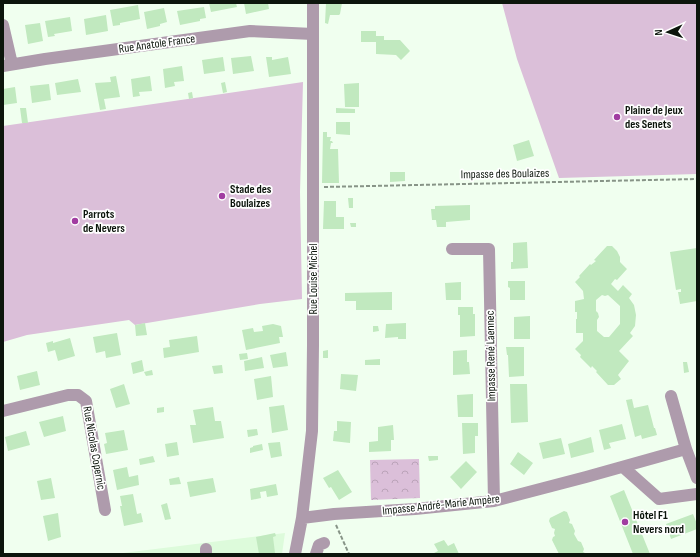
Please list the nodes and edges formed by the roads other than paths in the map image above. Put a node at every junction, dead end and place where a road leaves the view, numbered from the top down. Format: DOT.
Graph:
graph roads {
  1 [pos="313,3"];
  2 [pos="3,25"];
  3 [pos="313,34"];
  4 [pos="7,65"];
  5 [pos="452,249"];
  6 [pos="671,396"];
  7 [pos="3,412"];
  8 [pos="686,449"];
  9 [pos="624,467"];
  10 [pos="697,478"];
  11 [pos="697,494"];
  12 [pos="494,501"];
  13 [pos="105,510"];
  14 [pos="302,518"];
  15 [pos="324,543"];
  16 [pos="295,554"];
  17 [pos="316,554"];
  1 -- 3 [label="street, Rue Louise Michel"];
  2 -- 4 [label="street"];
  3 -- 4 [label="street, Rue Anatole France"];
  3 -- 14 [label="street, Rue Louise Michel"];
  5 -- 12 [label="street, Impasse René Laennec"];
  6 -- 8 [label="street"];
  7 -- 13 [label="street, Rue Nicolas Copernic"];
  8 -- 9 [label="street, Impasse André-Marie Ampère"];
  8 -- 10 [label="street"];
  9 -- 11 [label="street"];
  9 -- 12 [label="street, Impasse André-Marie Ampère"];
  12 -- 14 [label="street, Impasse André-Marie Ampère"];
  14 -- 16 [label="street, Rue Louise Michel"];
  15 -- 17 [label="street"];
}
